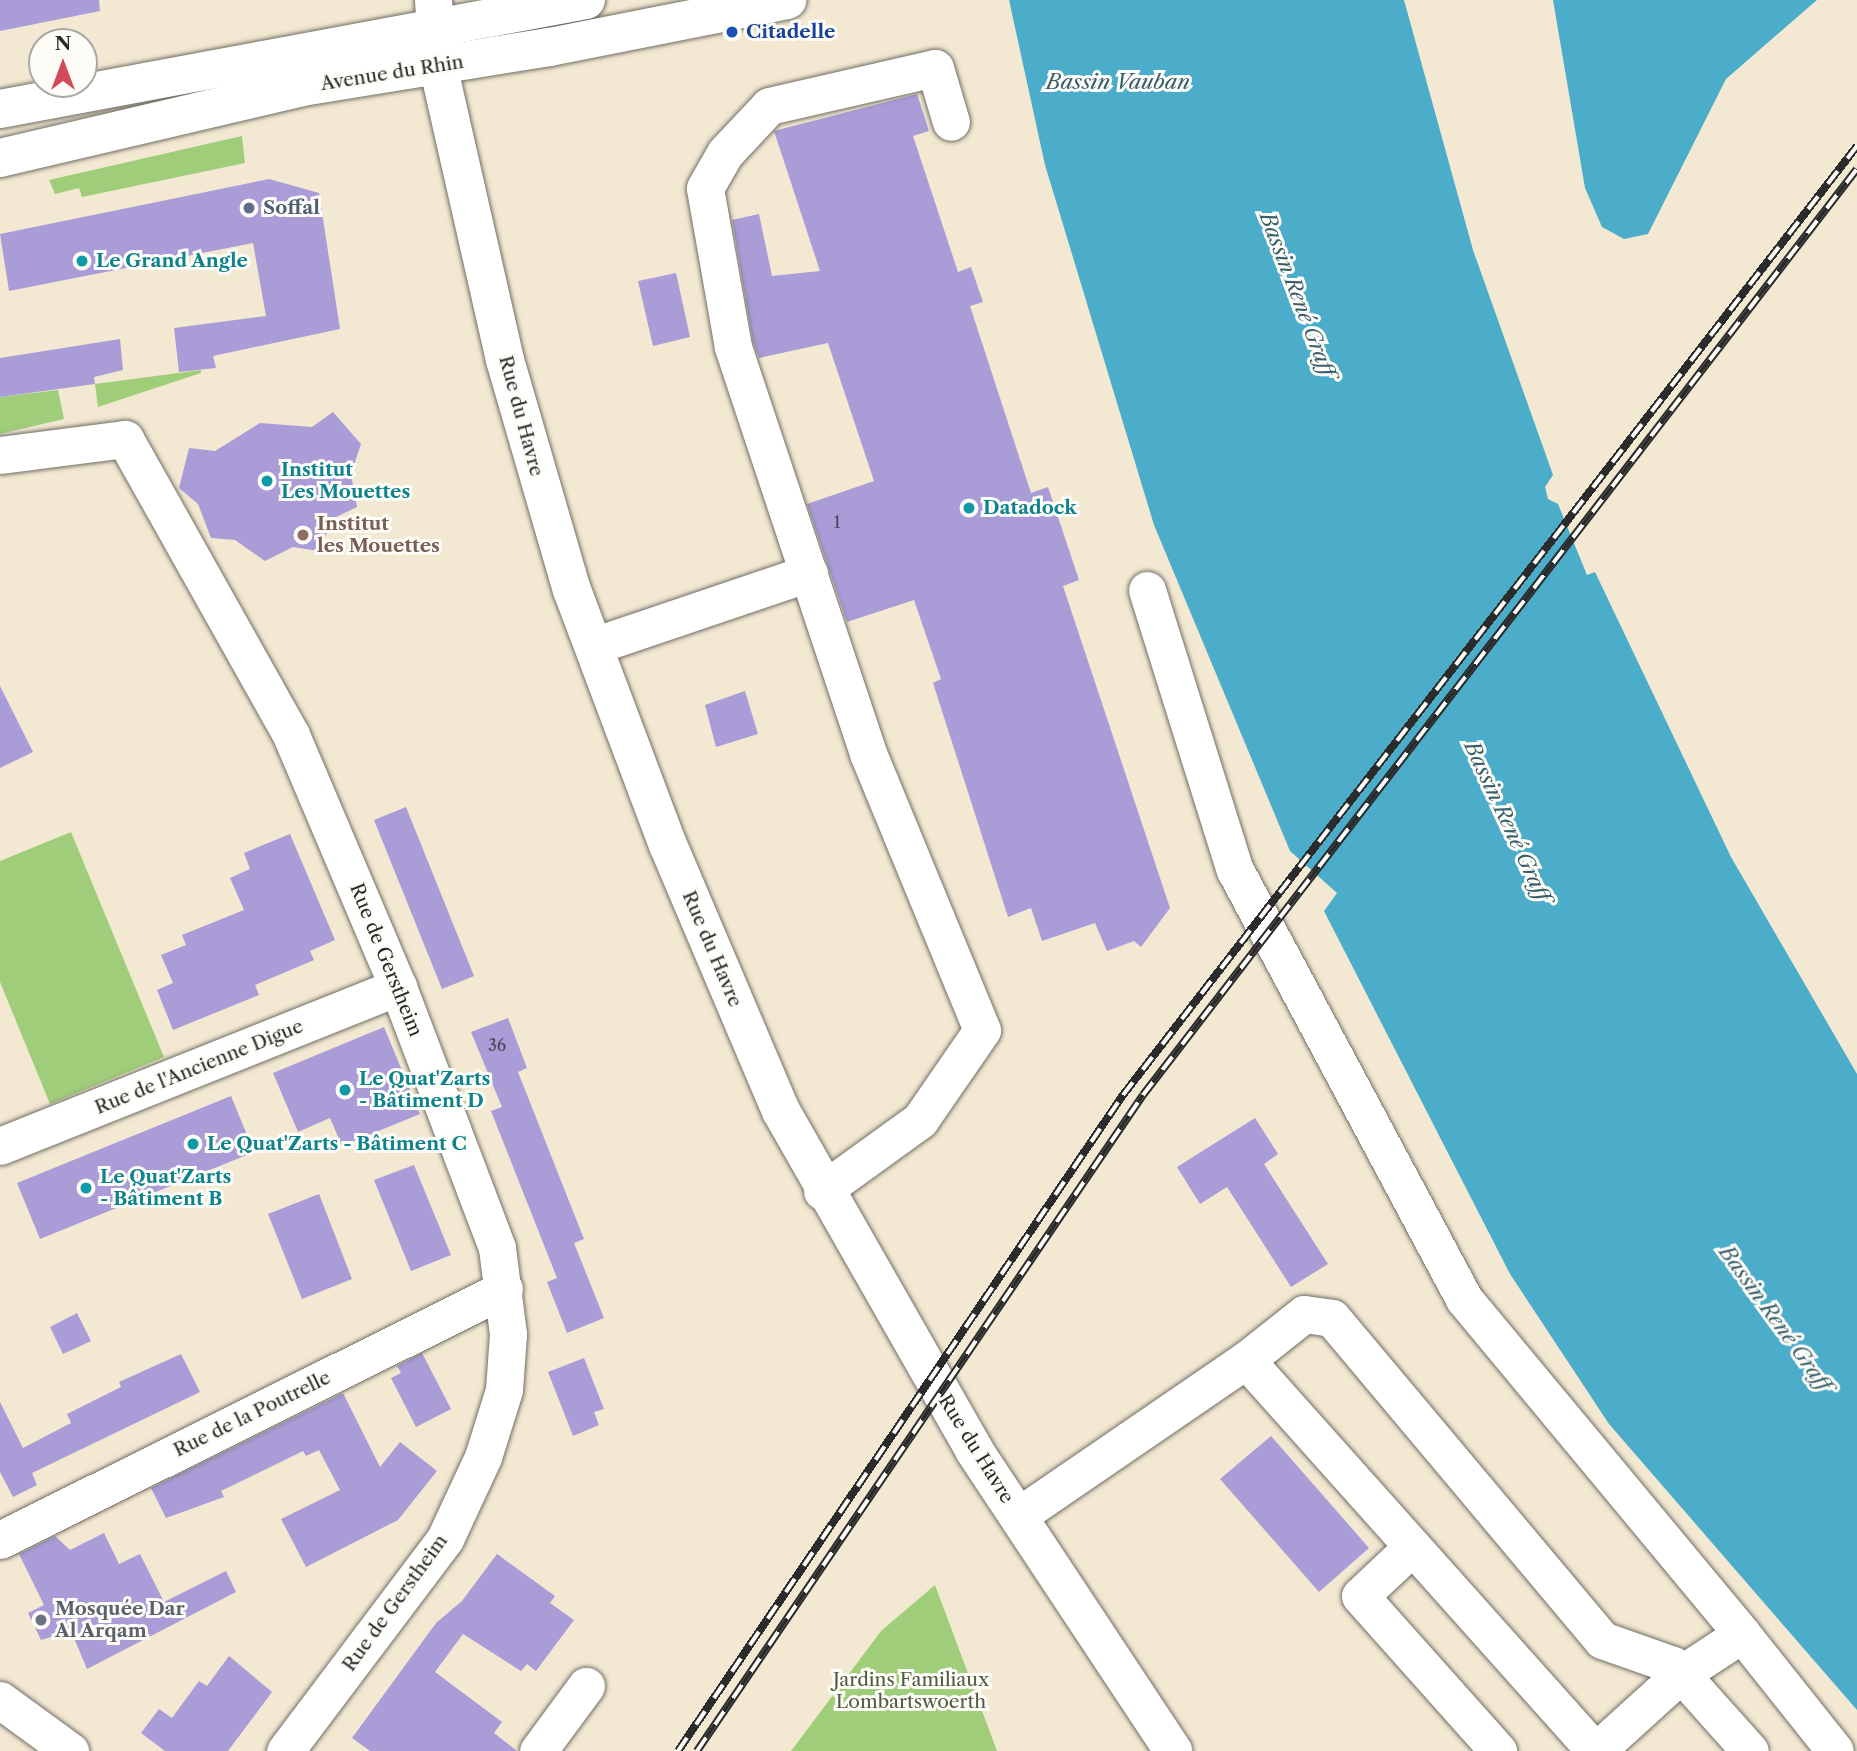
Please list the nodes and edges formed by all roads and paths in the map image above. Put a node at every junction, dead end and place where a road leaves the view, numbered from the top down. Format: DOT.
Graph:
graph roads {
  1 [pos="586,0"];
  2 [pos="787,0"];
  3 [pos="435,32"];
  4 [pos="51,103"];
  5 [pos="0,109"];
  6 [pos="0,121"];
  7 [pos="951,122"];
  8 [pos="0,158"];
  9 [pos="0,455"];
  10 [pos="809,573"];
  11 [pos="1147,590"];
  12 [pos="593,646"];
  13 [pos="398,987"];
  14 [pos="0,1146"];
  15 [pos="822,1191"];
  16 [pos="505,1289"];
  17 [pos="1246,1360"];
  18 [pos="1018,1516"];
  19 [pos="0,1540"];
  20 [pos="1412,1547"];
  21 [pos="1742,1634"];
  22 [pos="1681,1674"];
  23 [pos="586,1685"];
  24 [pos="0,1700"];
  25 [pos="70,1751"];
  26 [pos="285,1751"];
  27 [pos="538,1751"];
  28 [pos="1173,1751"];
  29 [pos="1499,1751"];
  30 [pos="1596,1751"];
  31 [pos="1750,1751"];
  32 [pos="1835,1751"];
  1 -- 3 [label="main road, Avenue du Rhin"];
  2 -- 3 [label="main road, Avenue du Rhin"];
  3 -- 4 [label="main road, Avenue du Rhin"];
  3 -- 8 [label="main road, Avenue du Rhin"];
  3 -- 12 [label="main road, Rue du Havre"];
  4 -- 5 [label="main road, Avenue du Rhin"];
  4 -- 6 [label="main road"];
  7 -- 10 [label="street"];
  9 -- 13 [label="street, Rue de Gerstheim"];
  10 -- 12 [label="street"];
  10 -- 15 [label="street"];
  11 -- 21 [label="street"];
  12 -- 15 [label="main road, Rue du Havre"];
  13 -- 14 [label="street, Rue de l'Ancienne Digue"];
  13 -- 16 [label="street, Rue de Gerstheim"];
  15 -- 18 [label="main road, Rue du Havre"];
  16 -- 19 [label="street, Rue de la Poutrelle"];
  16 -- 26 [label="street, Rue de Gerstheim"];
  17 -- 18 [label="street"];
  17 -- 20 [label="street"];
  17 -- 22 [label="street"];
  18 -- 28 [label="main road, Rue du Havre"];
  20 -- 29 [label="street"];
  20 -- 30 [label="street"];
  21 -- 22 [label="street"];
  21 -- 32 [label="street"];
  22 -- 30 [label="street"];
  22 -- 31 [label="street"];
  23 -- 27 [label="street"];
  24 -- 25 [label="street"];
}
